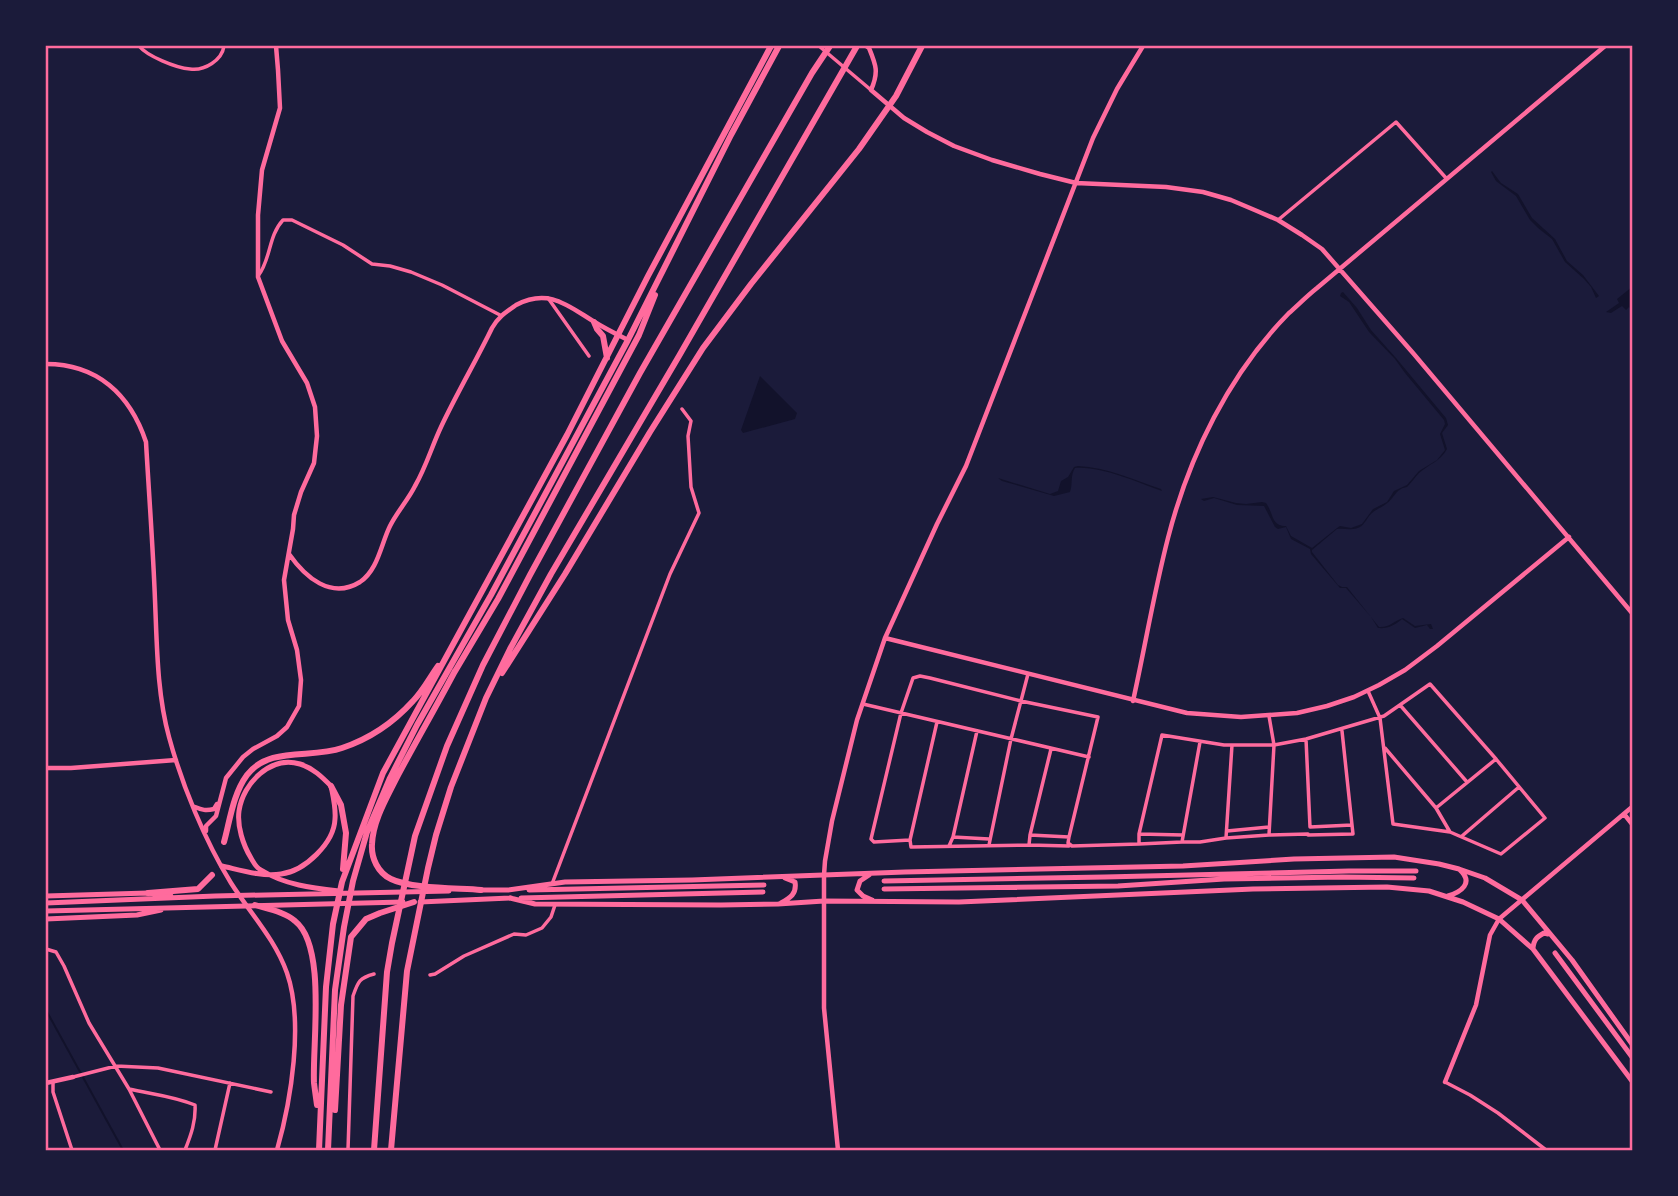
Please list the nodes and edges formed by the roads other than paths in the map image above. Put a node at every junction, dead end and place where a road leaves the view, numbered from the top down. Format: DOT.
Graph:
graph roads {
  1 [pos="139,46"];
  2 [pos="224,46"];
  3 [pos="275,46"];
  4 [pos="819,46"];
  5 [pos="827,46"];
  6 [pos="857,46"];
  7 [pos="866,46"];
  8 [pos="922,46"];
  9 [pos="1143,46"];
  10 [pos="1605,46"];
  11 [pos="774,47"];
  12 [pos="871,90"];
  13 [pos="1446,178"];
  14 [pos="1076,183"];
  15 [pos="1278,220"];
  16 [pos="671,257"];
  17 [pos="1339,269"];
  18 [pos="258,277"];
  19 [pos="548,298"];
  20 [pos="500,315"];
  21 [pos="594,322"];
  22 [pos="618,334"];
  23 [pos="628,340"];
  24 [pos="589,356"];
  25 [pos="607,358"];
  26 [pos="46,364"];
  27 [pos="682,409"];
  28 [pos="1569,537"];
  29 [pos="289,554"];
  30 [pos="491,595"];
  31 [pos="1633,613"];
  32 [pos="886,638"];
  33 [pos="455,641"];
  34 [pos="454,673"];
  35 [pos="1028,674"];
  36 [pos="1368,691"];
  37 [pos="486,698"];
  38 [pos="1021,701"];
  39 [pos="1133,701"];
  40 [pos="862,704"];
  41 [pos="1400,705"];
  42 [pos="901,713"];
  43 [pos="1269,716"];
  44 [pos="1380,718"];
  45 [pos="937,722"];
  46 [pos="1342,730"];
  47 [pos="977,731"];
  48 [pos="1011,739"];
  49 [pos="1306,739"];
  50 [pos="1200,742"];
  51 [pos="1232,745"];
  52 [pos="1274,745"];
  53 [pos="1384,747"];
  54 [pos="1051,749"];
  55 [pos="1089,757"];
  56 [pos="1496,759"];
  57 [pos="176,760"];
  58 [pos="46,768"];
  59 [pos="1467,782"];
  60 [pos="331,786"];
  61 [pos="1519,788"];
  62 [pos="220,798"];
  63 [pos="194,807"];
  64 [pos="1436,807"];
  65 [pos="1633,807"];
  66 [pos="1624,814"];
  67 [pos="1633,824"];
  68 [pos="1352,825"];
  69 [pos="1269,827"];
  70 [pos="1310,827"];
  71 [pos="1227,831"];
  72 [pos="1450,832"];
  73 [pos="1139,834"];
  74 [pos="1030,835"];
  75 [pos="1183,835"];
  76 [pos="1269,835"];
  77 [pos="1308,835"];
  78 [pos="1462,836"];
  79 [pos="953,837"];
  80 [pos="1069,837"];
  81 [pos="1226,838"];
  82 [pos="207,839"];
  83 [pos="989,839"];
  84 [pos="909,840"];
  85 [pos="224,842"];
  86 [pos="1182,842"];
  87 [pos="1139,844"];
  88 [pos="989,845"];
  89 [pos="1029,845"];
  90 [pos="949,846"];
  91 [pos="1072,846"];
  92 [pos="222,866"];
  93 [pos="1459,869"];
  94 [pos="872,874"];
  95 [pos="212,875"];
  96 [pos="824,875"];
  97 [pos="778,876"];
  98 [pos="884,881"];
  99 [pos="342,882"];
  100 [pos="552,884"];
  101 [pos="1118,886"];
  102 [pos="884,889"];
  103 [pos="481,890"];
  104 [pos="508,890"];
  105 [pos="1163,891"];
  106 [pos="148,893"];
  107 [pos="363,894"];
  108 [pos="46,896"];
  109 [pos="1448,896"];
  110 [pos="188,898"];
  111 [pos="510,898"];
  112 [pos="1522,900"];
  113 [pos="824,901"];
  114 [pos="875,901"];
  115 [pos="414,902"];
  116 [pos="46,903"];
  117 [pos="778,904"];
  118 [pos="255,905"];
  119 [pos="555,905"];
  120 [pos="178,907"];
  121 [pos="46,911"];
  122 [pos="46,919"];
  123 [pos="1499,919"];
  124 [pos="1551,936"];
  125 [pos="46,949"];
  126 [pos="1533,949"];
  127 [pos="1555,953"];
  128 [pos="374,974"];
  129 [pos="430,975"];
  130 [pos="1633,1044"];
  131 [pos="1633,1057"];
  132 [pos="116,1066"];
  133 [pos="73,1077"];
  134 [pos="1633,1081"];
  135 [pos="1445,1082"];
  136 [pos="46,1083"];
  137 [pos="53,1083"];
  138 [pos="230,1083"];
  139 [pos="129,1089"];
  140 [pos="271,1092"];
  141 [pos="320,1124"];
  142 [pos="72,1150"];
  143 [pos="160,1150"];
  144 [pos="185,1150"];
  145 [pos="215,1150"];
  146 [pos="276,1150"];
  147 [pos="318,1150"];
  148 [pos="330,1150"];
  149 [pos="348,1150"];
  150 [pos="374,1150"];
  151 [pos="391,1150"];
  152 [pos="838,1150"];
  153 [pos="1546,1150"];
  1 -- 2 [label="street"];
  3 -- 18 [label="street"];
  4 -- 12 [label="street"];
  5 -- 150 [label="highway"];
  6 -- 37 [label="highway"];
  7 -- 12 [label="street"];
  8 -- 37 [label="highway"];
  9 -- 14 [label="street"];
  10 -- 13 [label="street"];
  11 -- 16 [label="highway"];
  11 -- 22 [label="highway"];
  12 -- 14 [label="street"];
  13 -- 15 [label="street"];
  13 -- 17 [label="street"];
  14 -- 15 [label="street"];
  14 -- 32 [label="street"];
  15 -- 17 [label="street"];
  16 -- 23 [label="highway"];
  16 -- 34 [label="highway"];
  17 -- 28 [label="street"];
  17 -- 39 [label="street"];
  18 -- 20 [label="street"];
  18 -- 29 [label="street"];
  19 -- 20 [label="street"];
  19 -- 21 [label="street"];
  19 -- 24 [label="street"];
  20 -- 29 [label="street"];
  21 -- 22 [label="street"];
  21 -- 25 [label="highway"];
  22 -- 23 [label="street"];
  22 -- 25 [label="highway"];
  23 -- 30 [label="highway"];
  25 -- 33 [label="highway"];
  26 -- 57 [label="street"];
  27 -- 100 [label="street"];
  28 -- 31 [label="street"];
  28 -- 36 [label="street"];
  29 -- 62 [label="street"];
  30 -- 34 [label="highway"];
  30 -- 148 [label="highway"];
  32 -- 35 [label="street"];
  32 -- 40 [label="street"];
  33 -- 85 [label="highway"];
  33 -- 99 [label="highway"];
  34 -- 103 [label="highway"];
  35 -- 38 [label="street"];
  35 -- 39 [label="street"];
  36 -- 43 [label="street"];
  36 -- 44 [label="street"];
  37 -- 151 [label="highway"];
  38 -- 42 [label="street"];
  38 -- 48 [label="street"];
  38 -- 55 [label="street"];
  39 -- 43 [label="street"];
  40 -- 42 [label="street"];
  40 -- 96 [label="street"];
  41 -- 44 [label="street"];
  41 -- 56 [label="street"];
  41 -- 59 [label="street"];
  42 -- 45 [label="street"];
  42 -- 84 [label="street"];
  43 -- 52 [label="street"];
  44 -- 46 [label="street"];
  44 -- 53 [label="street"];
  45 -- 47 [label="street"];
  45 -- 84 [label="street"];
  46 -- 49 [label="street"];
  46 -- 68 [label="street"];
  47 -- 48 [label="street"];
  47 -- 79 [label="street"];
  48 -- 54 [label="street"];
  48 -- 83 [label="street"];
  49 -- 52 [label="street"];
  49 -- 70 [label="street"];
  50 -- 51 [label="street"];
  50 -- 73 [label="street"];
  50 -- 75 [label="street"];
  51 -- 52 [label="street"];
  51 -- 71 [label="street"];
  52 -- 69 [label="street"];
  53 -- 64 [label="street"];
  53 -- 72 [label="street"];
  54 -- 55 [label="street"];
  54 -- 74 [label="street"];
  55 -- 80 [label="street"];
  56 -- 59 [label="street"];
  56 -- 61 [label="street"];
  57 -- 58 [label="street"];
  57 -- 63 [label="street"];
  59 -- 64 [label="street"];
  60 -- 92 [label="main road"];
  60 -- 99 [label="highway"];
  60 -- 107 [label="main road"];
  61 -- 78 [label="street"];
  61 -- 78 [label="street"];
  62 -- 63 [label="street"];
  62 -- 82 [label="street"];
  63 -- 82 [label="street"];
  64 -- 72 [label="street"];
  65 -- 66 [label="street"];
  66 -- 67 [label="street"];
  66 -- 112 [label="street"];
  68 -- 70 [label="street"];
  68 -- 77 [label="street"];
  69 -- 71 [label="street"];
  69 -- 76 [label="street"];
  70 -- 77 [label="street"];
  71 -- 81 [label="street"];
  72 -- 78 [label="street"];
  73 -- 75 [label="street"];
  73 -- 87 [label="street"];
  74 -- 80 [label="street"];
  74 -- 89 [label="street"];
  75 -- 86 [label="street"];
  76 -- 77 [label="street"];
  76 -- 81 [label="street"];
  79 -- 83 [label="street"];
  79 -- 90 [label="street"];
  80 -- 91 [label="street"];
  81 -- 86 [label="street"];
  82 -- 92 [label="street"];
  83 -- 88 [label="street"];
  84 -- 90 [label="street"];
  86 -- 87 [label="street"];
  87 -- 91 [label="street"];
  88 -- 89 [label="street"];
  88 -- 90 [label="street"];
  89 -- 91 [label="street"];
  92 -- 146 [label="street"];
  93 -- 94 [label="main road"];
  93 -- 109 [label="main road"];
  93 -- 112 [label="main road"];
  94 -- 96 [label="main road"];
  94 -- 114 [label="main road"];
  95 -- 106 [label="highway"];
  96 -- 97 [label="main road"];
  96 -- 113 [label="street"];
  97 -- 100 [label="main road"];
  97 -- 117 [label="main road"];
  98 -- 101 [label="main road"];
  99 -- 141 [label="highway"];
  100 -- 104 [label="main road"];
  101 -- 102 [label="main road"];
  101 -- 105 [label="main road"];
  103 -- 104 [label="main road"];
  103 -- 107 [label="main road"];
  104 -- 111 [label="main road"];
  105 -- 109 [label="main road"];
  105 -- 114 [label="main road"];
  106 -- 108 [label="main road"];
  106 -- 110 [label="main road"];
  107 -- 110 [label="main road"];
  109 -- 123 [label="main road"];
  110 -- 116 [label="main road"];
  111 -- 115 [label="main road"];
  111 -- 119 [label="main road"];
  112 -- 123 [label="street"];
  112 -- 124 [label="main road"];
  113 -- 114 [label="main road"];
  113 -- 117 [label="main road"];
  113 -- 152 [label="street"];
  115 -- 118 [label="main road"];
  115 -- 148 [label="highway"];
  117 -- 119 [label="main road"];
  118 -- 120 [label="main road"];
  118 -- 141 [label="highway"];
  119 -- 129 [label="street"];
  120 -- 121 [label="main road"];
  120 -- 122 [label="main road"];
  123 -- 126 [label="main road"];
  123 -- 135 [label="street"];
  124 -- 126 [label="main road"];
  124 -- 130 [label="main road"];
  125 -- 132 [label="street"];
  126 -- 134 [label="main road"];
  127 -- 131 [label="main road"];
  128 -- 149 [label="street"];
  132 -- 133 [label="street"];
  132 -- 138 [label="street"];
  132 -- 139 [label="street"];
  133 -- 137 [label="street"];
  135 -- 153 [label="street"];
  136 -- 137 [label="street"];
  137 -- 142 [label="street"];
  138 -- 140 [label="street"];
  138 -- 145 [label="street"];
  139 -- 143 [label="street"];
  139 -- 144 [label="street"];
  141 -- 147 [label="highway"];
}
